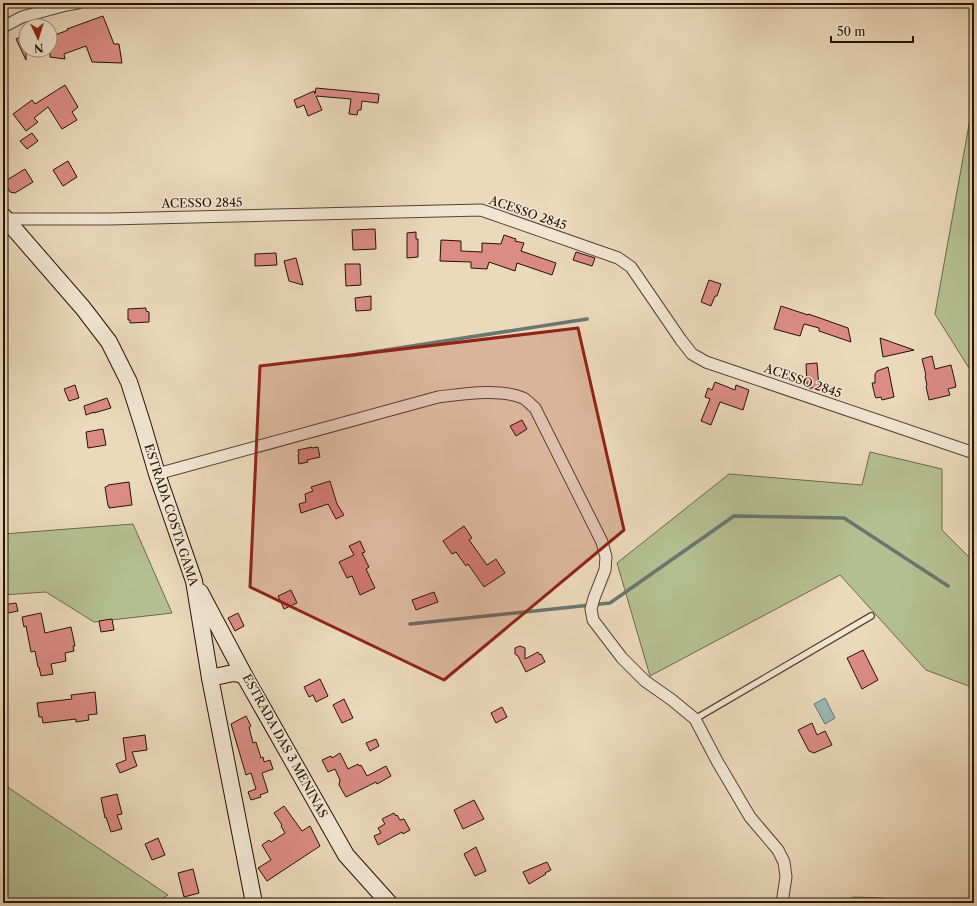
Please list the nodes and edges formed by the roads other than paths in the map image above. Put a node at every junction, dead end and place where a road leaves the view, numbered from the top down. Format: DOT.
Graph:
graph roads {
  1 [pos="78,3"];
  2 [pos="3,27"];
  3 [pos="5,218"];
  4 [pos="974,453"];
  5 [pos="157,474"];
  6 [pos="194,581"];
  7 [pos="870,616"];
  8 [pos="244,675"];
  9 [pos="210,678"];
  10 [pos="695,719"];
  11 [pos="254,903"];
  12 [pos="389,903"];
  13 [pos="782,903"];
  1 -- 2 [label="street"];
  3 -- 4 [label="street, ACESSO 2845"];
  3 -- 5 [label="main road, ESTRADA COSTA GAMA"];
  5 -- 6 [label="main road, ESTRADA COSTA GAMA"];
  5 -- 10 [label="street"];
  6 -- 8 [label="main road, ESTRADA DAS 3 MENINAS"];
  6 -- 9 [label="main road, ESTRADA COSTA GAMA"];
  7 -- 10 [label="lane"];
  8 -- 9 [label="main road"];
  8 -- 12 [label="main road, ESTRADA DAS 3 MENINAS"];
  9 -- 11 [label="main road, ESTRADA COSTA GAMA"];
  10 -- 13 [label="street"];
}
